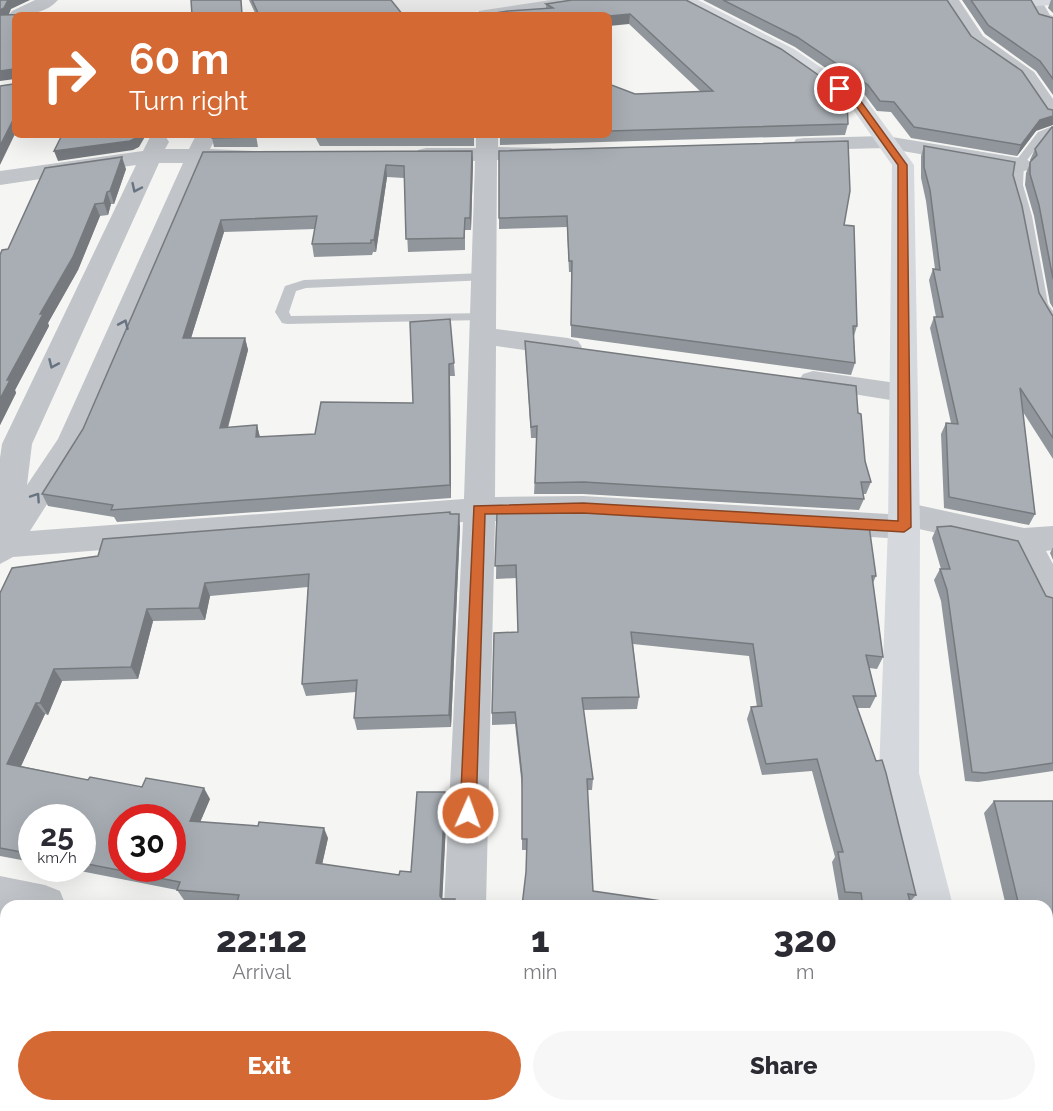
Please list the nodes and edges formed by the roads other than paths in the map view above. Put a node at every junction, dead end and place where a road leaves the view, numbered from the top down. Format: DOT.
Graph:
graph roads {
  1 [pos="49,0"];
  2 [pos="587,0"];
  3 [pos="685,0"];
  4 [pos="950,0"];
  5 [pos="982,0"];
  6 [pos="1053,0"];
  7 [pos="1033,1"];
  8 [pos="24,12"];
  9 [pos="505,12"];
  10 [pos="1053,21"];
  11 [pos="1044,88"];
  12 [pos="1053,114"];
  13 [pos="1053,129"];
  14 [pos="886,142"];
  15 [pos="487,145"];
  16 [pos="780,145"];
  17 [pos="156,146"];
  18 [pos="201,146"];
  19 [pos="569,152"];
  20 [pos="406,155"];
  21 [pos="267,156"];
  22 [pos="1020,165"];
  23 [pos="0,178"];
  24 [pos="484,278"];
  25 [pos="1053,322"];
  26 [pos="483,326"];
  27 [pos="588,350"];
  28 [pos="786,377"];
  29 [pos="903,393"];
  30 [pos="9,444"];
  31 [pos="479,509"];
  32 [pos="904,520"];
  33 [pos="1038,539"];
  34 [pos="1,547"];
  35 [pos="1053,596"];
  36 [pos="0,897"];
  37 [pos="15,900"];
  38 [pos="465,900"];
  39 [pos="931,900"];
  1 -- 8 [label="street"];
  2 -- 9 [label="street"];
  3 -- 14 [label="street"];
  4 -- 11 [label="street"];
  5 -- 7 [label="street"];
  6 -- 7 [label="street"];
  7 -- 10 [label="street"];
  11 -- 12 [label="street"];
  13 -- 22 [label="lane"];
  14 -- 16 [label="street"];
  14 -- 22 [label="street"];
  14 -- 29 [label="street"];
  15 -- 19 [label="street"];
  15 -- 20 [label="street"];
  15 -- 24 [label="street"];
  17 -- 18 [label="street"];
  17 -- 23 [label="street"];
  17 -- 30 [label="street, one-way"];
  18 -- 21 [label="street"];
  34 -- 18 [label="street, one-way"];
  22 -- 25 [label="lane"];
  24 -- 26 [label="street"];
  24 -- 26 [label="lane"];
  26 -- 27 [label="street"];
  26 -- 31 [label="street"];
  28 -- 29 [label="street"];
  29 -- 32 [label="street"];
  30 -- 34 [label="street"];
  31 -- 32 [label="street"];
  31 -- 34 [label="street"];
  31 -- 38 [label="street"];
  32 -- 33 [label="street"];
  32 -- 39 [label="street"];
  33 -- 35 [label="street"];
  36 -- 37 [label="street"];
}
